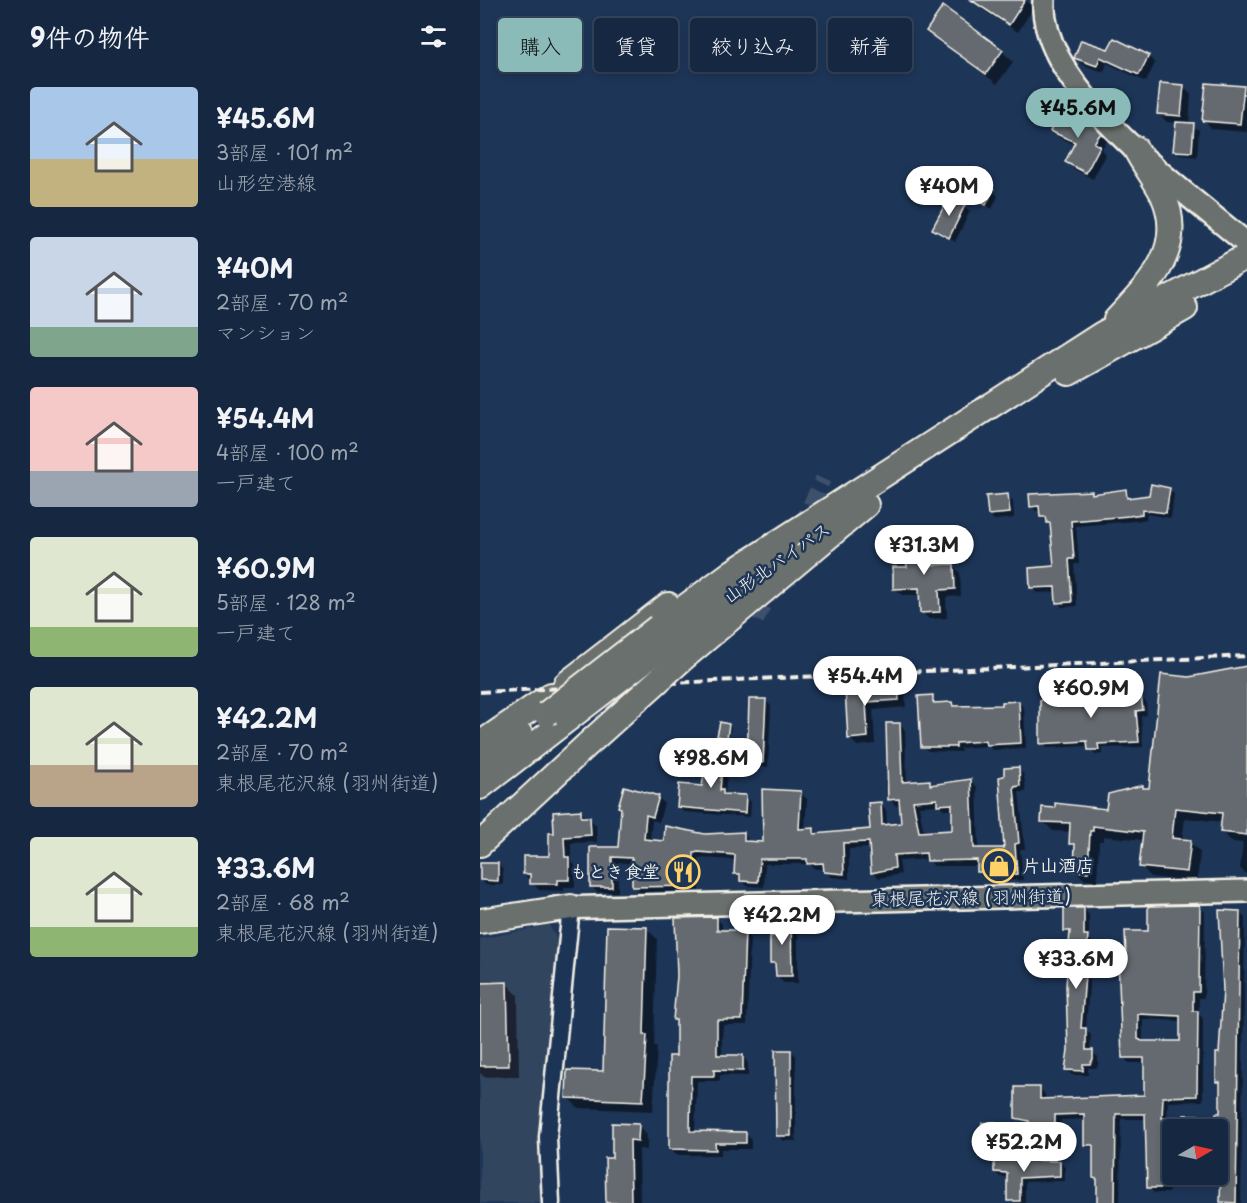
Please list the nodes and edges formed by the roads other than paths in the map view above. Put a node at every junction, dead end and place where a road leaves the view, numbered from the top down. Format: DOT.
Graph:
graph roads {
  1 [pos="1044,0"];
  2 [pos="1134,148"];
  3 [pos="1247,244"];
  4 [pos="1247,256"];
  5 [pos="1247,273"];
  6 [pos="1102,334"];
  7 [pos="862,498"];
  8 [pos="670,642"];
  9 [pos="558,703"];
  10 [pos="480,744"];
  11 [pos="480,766"];
  12 [pos="480,788"];
  13 [pos="480,844"];
  14 [pos="1247,891"];
  15 [pos="571,907"];
  16 [pos="480,909"];
  17 [pos="480,921"];
  18 [pos="551,1203"];
  1 -- 2 [label="main road"];
  2 -- 3 [label="main road"];
  2 -- 6 [label="highway"];
  4 -- 6 [label="highway, 山形北バイパス"];
  5 -- 7 [label="highway, 山形北バイパス"];
  6 -- 7 [label="highway, 山形北バイパス"];
  7 -- 8 [label="highway, 山形北バイパス"];
  7 -- 9 [label="highway"];
  8 -- 9 [label="highway, 山形北バイパス, bridge"];
  8 -- 13 [label="highway, bridge"];
  9 -- 10 [label="highway"];
  9 -- 11 [label="highway, 山形北バイパス"];
  9 -- 12 [label="highway, 山形北バイパス"];
  14 -- 15 [label="main road, 東根尾花沢線 (羽州街道)"];
  15 -- 16 [label="main road, 東根尾花沢線 (羽州街道)"];
  15 -- 17 [label="highway"];
  15 -- 18 [label="street"];
}
